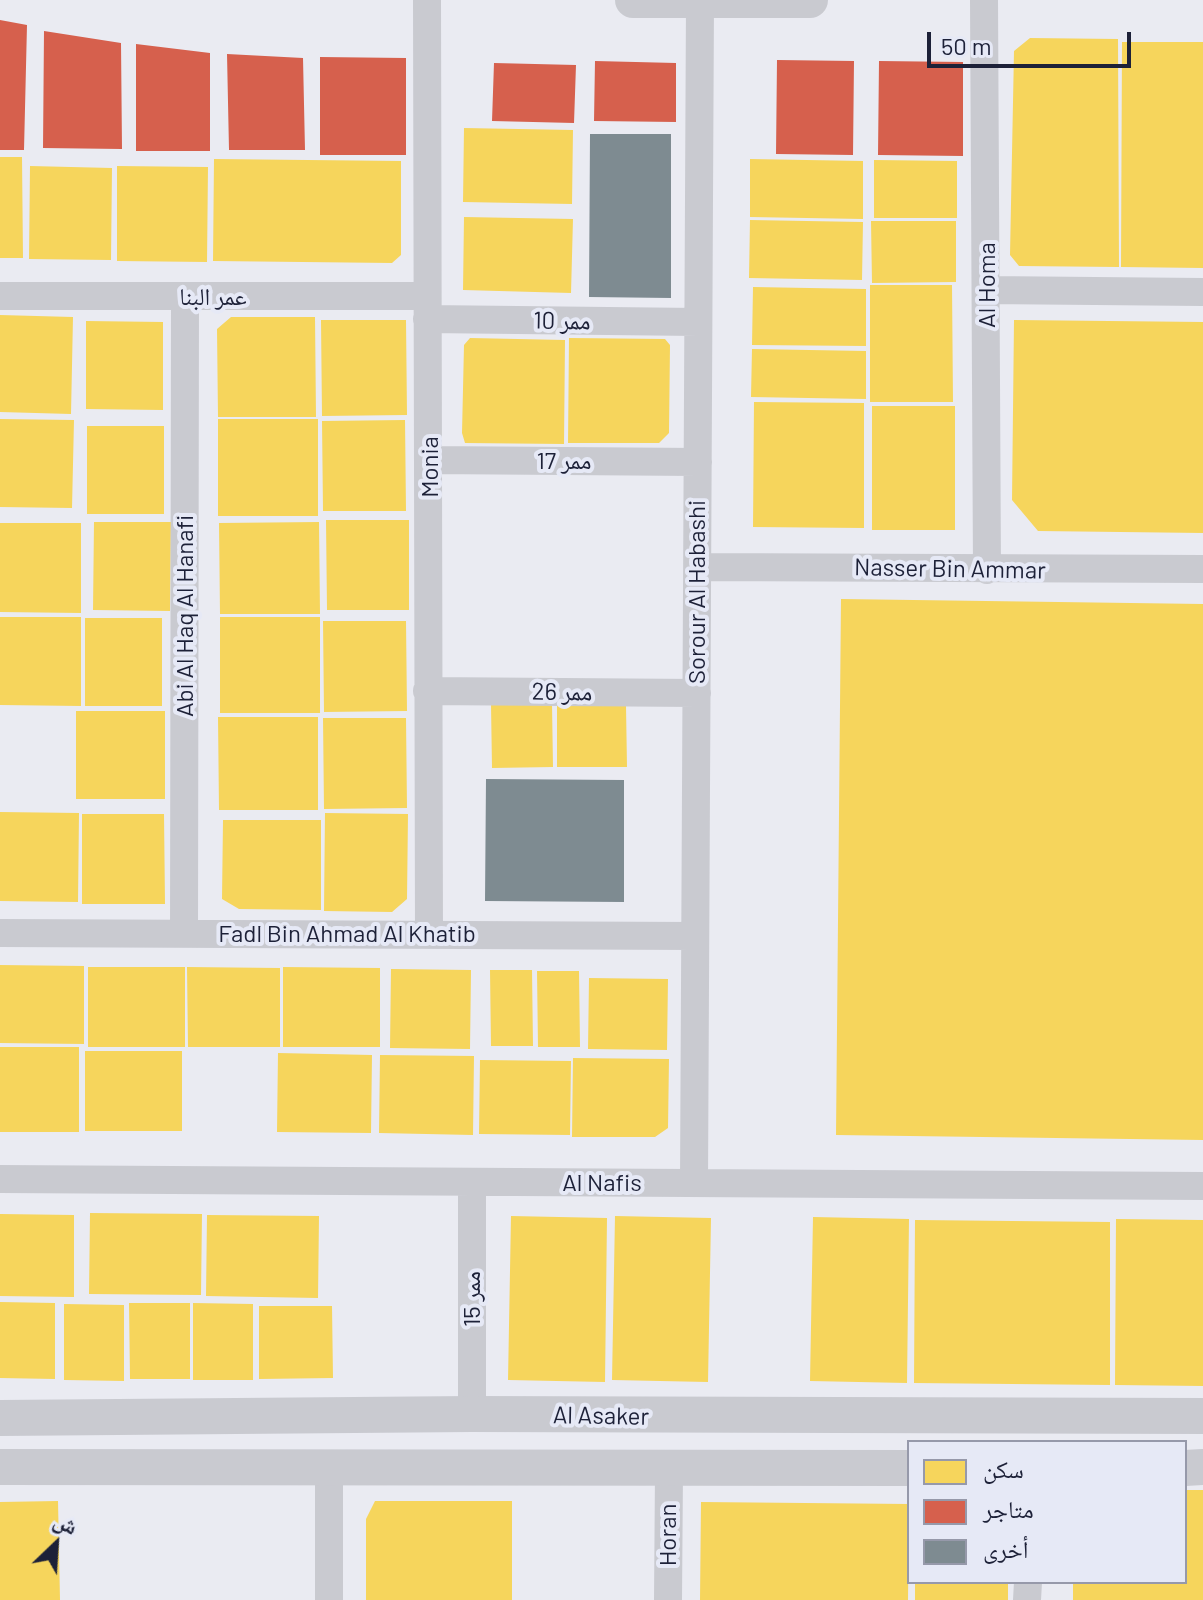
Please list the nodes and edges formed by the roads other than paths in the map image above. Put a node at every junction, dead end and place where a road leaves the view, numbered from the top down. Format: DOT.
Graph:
graph roads {
  1 [pos="427,0"];
  2 [pos="633,0"];
  3 [pos="810,0"];
  4 [pos="984,0"];
  5 [pos="700,2"];
  6 [pos="987,290"];
  7 [pos="1203,292"];
  8 [pos="0,296"];
  9 [pos="185,298"];
  10 [pos="427,308"];
  11 [pos="698,322"];
  12 [pos="430,460"];
  13 [pos="698,462"];
  14 [pos="698,567"];
  15 [pos="1203,569"];
  16 [pos="987,570"];
  17 [pos="427,691"];
  18 [pos="697,693"];
  19 [pos="0,933"];
  20 [pos="184,934"];
  21 [pos="429,934"];
  22 [pos="694,936"];
  23 [pos="0,1179"];
  24 [pos="694,1182"];
  25 [pos="472,1184"];
  26 [pos="1203,1186"];
  27 [pos="472,1414"];
  28 [pos="1203,1416"];
  29 [pos="761,1417"];
  30 [pos="0,1418"];
  31 [pos="0,1467"];
  32 [pos="329,1468"];
  33 [pos="760,1468"];
  34 [pos="907,1468"];
  35 [pos="669,1471"];
  36 [pos="329,1600"];
  37 [pos="668,1600"];
  1 -- 10 [label="street, Monia"];
  2 -- 5 [label="street"];
  3 -- 5 [label="street"];
  4 -- 6 [label="street, Al Homa"];
  5 -- 11 [label="street, Sorour Al Habashi"];
  6 -- 7 [label="street"];
  6 -- 16 [label="street, Al Homa"];
  8 -- 9 [label="street, عمر البنا"];
  9 -- 10 [label="street, عمر البنا"];
  9 -- 20 [label="street, Abi Al Haq Al Hanafi"];
  10 -- 11 [label="street, ممر 10"];
  10 -- 12 [label="street, Monia"];
  11 -- 13 [label="street, Sorour Al Habashi"];
  12 -- 13 [label="street, ممر 17"];
  12 -- 17 [label="street, Monia"];
  13 -- 14 [label="street, Sorour Al Habashi"];
  14 -- 16 [label="street, Nasser Bin Ammar"];
  14 -- 18 [label="street, Sorour Al Habashi"];
  15 -- 16 [label="street, Nasser Bin Ammar"];
  17 -- 18 [label="street, ممر 26"];
  17 -- 21 [label="street, Monia"];
  18 -- 22 [label="street, Sorour Al Habashi"];
  19 -- 20 [label="street, Fadl Bin Ahmad Al Khatib"];
  20 -- 21 [label="street, Fadl Bin Ahmad Al Khatib"];
  21 -- 22 [label="street, Fadl Bin Ahmad Al Khatib"];
  22 -- 24 [label="street, Sorour Al Habashi"];
  23 -- 25 [label="street, Al Nafis"];
  24 -- 25 [label="street, Al Nafis"];
  24 -- 26 [label="street, Al Nafis"];
  25 -- 27 [label="street, ممر 15"];
  27 -- 29 [label="street, Al Asaker"];
  27 -- 30 [label="street, Al Asaker"];
  28 -- 29 [label="street, Al Asaker"];
  29 -- 33 [label="street"];
  31 -- 32 [label="street"];
  32 -- 35 [label="street"];
  32 -- 36 [label="street"];
  33 -- 34 [label="street"];
  33 -- 35 [label="street"];
  35 -- 37 [label="street, Horan"];
}
